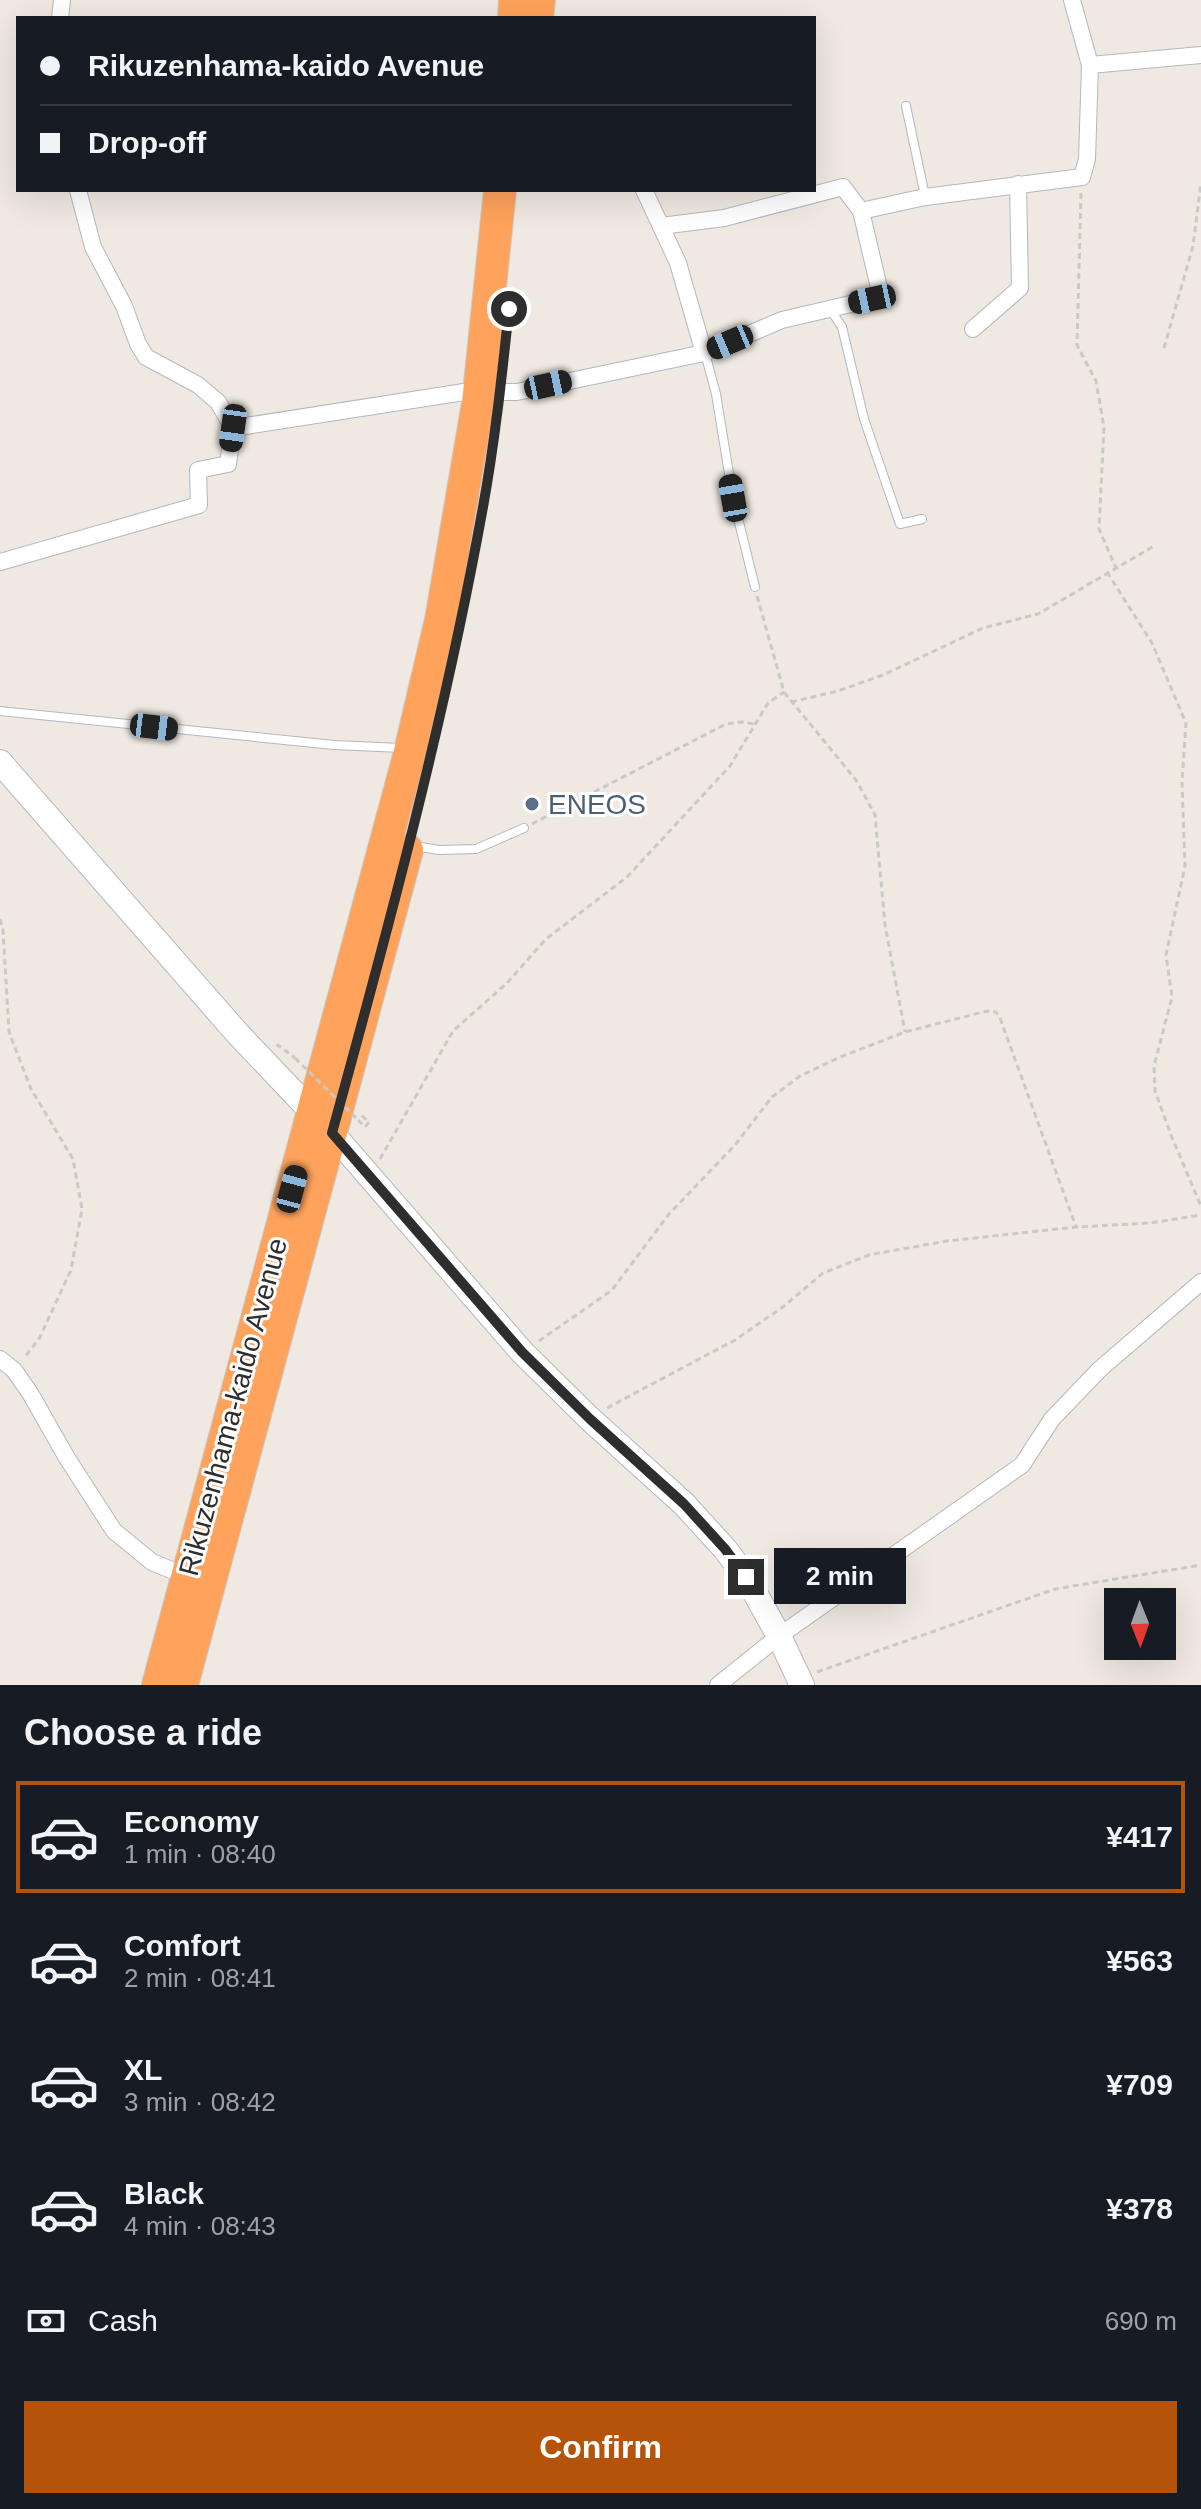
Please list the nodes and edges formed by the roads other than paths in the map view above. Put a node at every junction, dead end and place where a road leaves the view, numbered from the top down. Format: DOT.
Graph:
graph roads {
  1 [pos="1072,0"];
  2 [pos="1201,55"];
  3 [pos="1090,65"];
  4 [pos="906,106"];
  5 [pos="1018,184"];
  6 [pos="79,192"];
  7 [pos="500,192"];
  8 [pos="521,192"];
  9 [pos="645,192"];
  10 [pos="925,197"];
  11 [pos="861,211"];
  12 [pos="661,226"];
  13 [pos="830,308"];
  14 [pos="973,329"];
  15 [pos="704,353"];
  16 [pos="490,392"];
  17 [pos="233,428"];
  18 [pos="922,519"];
  19 [pos="0,562"];
  20 [pos="755,587"];
  21 [pos="0,711"];
  22 [pos="411,748"];
  23 [pos="0,762"];
  24 [pos="524,828"];
  25 [pos="397,842"];
  26 [pos="333,1122"];
  27 [pos="1201,1282"];
  28 [pos="0,1359"];
  29 [pos="188,1577"];
  30 [pos="779,1636"];
  31 [pos="800,1682"];
  32 [pos="158,1685"];
  33 [pos="182,1685"];
  34 [pos="718,1685"];
  1 -- 3 [label="street"];
  2 -- 3 [label="street"];
  3 -- 5 [label="street"];
  4 -- 10 [label="lane"];
  5 -- 10 [label="street"];
  5 -- 14 [label="street"];
  6 -- 17 [label="street"];
  7 -- 16 [label="highway, Rikuzenhama-kaido Avenue"];
  8 -- 16 [label="highway, Rikuzenhama-kaido Avenue"];
  9 -- 12 [label="street"];
  10 -- 11 [label="street"];
  11 -- 12 [label="street"];
  11 -- 13 [label="street"];
  12 -- 15 [label="street"];
  13 -- 15 [label="street"];
  13 -- 18 [label="lane"];
  15 -- 16 [label="street"];
  15 -- 20 [label="lane"];
  16 -- 17 [label="street"];
  16 -- 22 [label="highway, Rikuzenhama-kaido Avenue"];
  16 -- 25 [label="highway, Rikuzenhama-kaido Avenue"];
  17 -- 19 [label="street"];
  21 -- 22 [label="lane"];
  22 -- 25 [label="highway, Rikuzenhama-kaido Avenue"];
  23 -- 26 [label="street"];
  24 -- 25 [label="lane"];
  25 -- 26 [label="highway, Rikuzenhama-kaido Avenue"];
  26 -- 29 [label="highway, Rikuzenhama-kaido Avenue"];
  26 -- 30 [label="street"];
  26 -- 33 [label="highway, Rikuzenhama-kaido Avenue"];
  27 -- 30 [label="street"];
  28 -- 29 [label="street"];
  29 -- 32 [label="highway, Rikuzenhama-kaido Avenue"];
  30 -- 31 [label="street"];
  30 -- 34 [label="street"];
}
